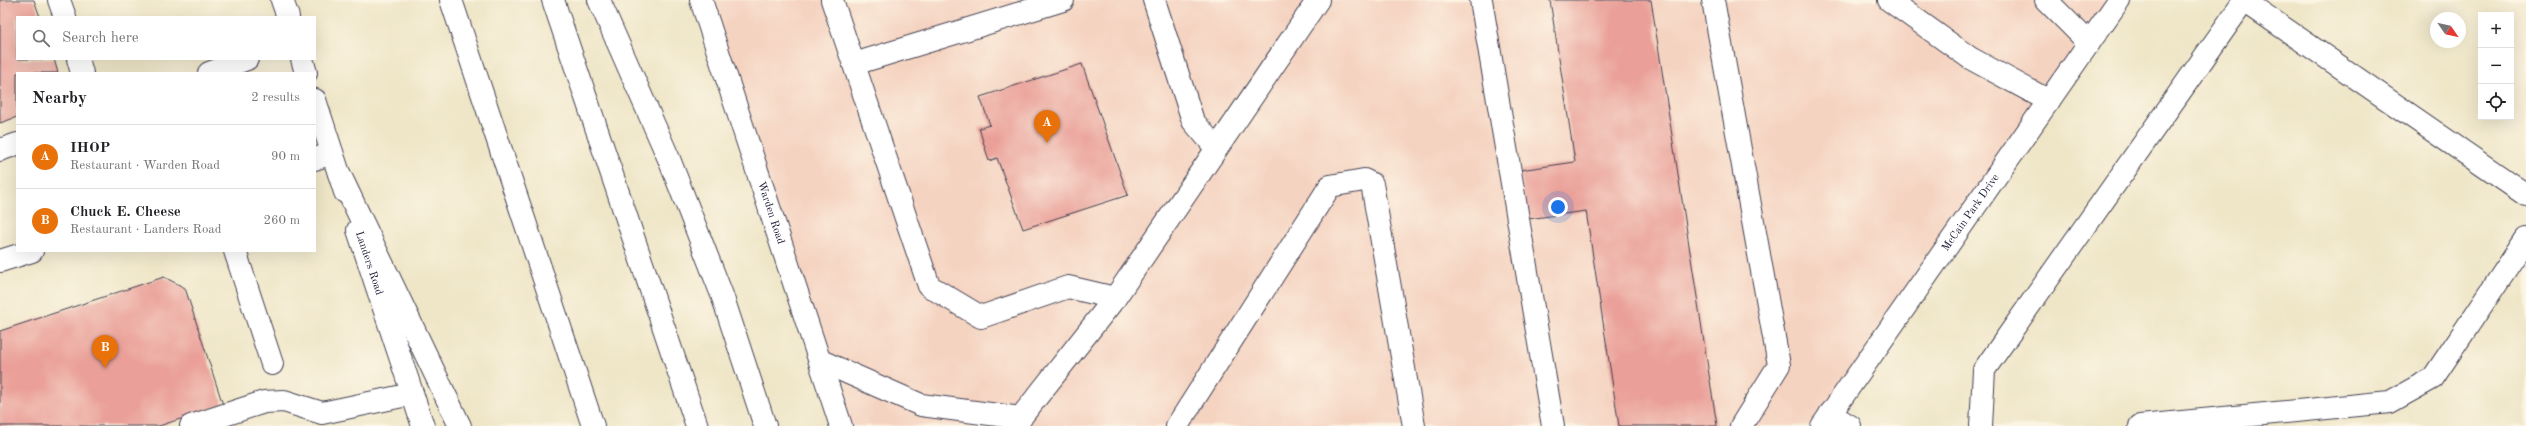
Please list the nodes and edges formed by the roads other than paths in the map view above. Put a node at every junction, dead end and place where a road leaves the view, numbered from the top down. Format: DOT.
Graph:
graph roads {
  1 [pos="59,0"];
  2 [pos="282,0"];
  3 [pos="451,0"];
  4 [pos="553,0"];
  5 [pos="599,0"];
  6 [pos="701,0"];
  7 [pos="832,0"];
  8 [pos="1063,0"];
  9 [pos="1154,0"];
  10 [pos="1318,0"];
  11 [pos="1481,0"];
  12 [pos="1713,0"];
  13 [pos="1889,0"];
  14 [pos="2046,0"];
  15 [pos="2119,0"];
  16 [pos="2243,0"];
  17 [pos="65,16"];
  18 [pos="288,16"];
  19 [pos="2089,43"];
  20 [pos="78,60"];
  21 [pos="244,60"];
  22 [pos="302,60"];
  23 [pos="854,64"];
  24 [pos="82,72"];
  25 [pos="212,72"];
  26 [pos="306,72"];
  27 [pos="2049,101"];
  28 [pos="316,106"];
  29 [pos="16,144"];
  30 [pos="1216,148"];
  31 [pos="0,150"];
  32 [pos="324,156"];
  33 [pos="339,173"];
  34 [pos="2526,195"];
  35 [pos="2526,239"];
  36 [pos="29,252"];
  37 [pos="235,252"];
  38 [pos="0,261"];
  39 [pos="1115,298"];
  40 [pos="821,361"];
  41 [pos="272,364"];
  42 [pos="412,394"];
  43 [pos="308,418"];
  44 [pos="1826,420"];
  45 [pos="1018,422"];
  46 [pos="191,426"];
  47 [pos="423,426"];
  48 [pos="460,426"];
  49 [pos="593,426"];
  50 [pos="697,426"];
  51 [pos="765,426"];
  52 [pos="841,426"];
  53 [pos="1000,426"];
  54 [pos="1177,426"];
  55 [pos="1414,426"];
  56 [pos="1553,426"];
  57 [pos="1741,426"];
  58 [pos="1850,426"];
  59 [pos="1981,426"];
  60 [pos="2140,426"];
  1 -- 17 [label="main road"];
  2 -- 18 [label="main road"];
  3 -- 49 [label="main road"];
  4 -- 50 [label="main road"];
  5 -- 51 [label="main road"];
  6 -- 40 [label="main road, Warden Road"];
  7 -- 23 [label="main road"];
  8 -- 23 [label="main road"];
  9 -- 30 [label="main road"];
  10 -- 30 [label="main road"];
  11 -- 56 [label="main road"];
  12 -- 57 [label="main road"];
  13 -- 27 [label="main road"];
  14 -- 19 [label="main road"];
  15 -- 19 [label="main road, McCain Park Drive"];
  16 -- 34 [label="main road"];
  16 -- 59 [label="main road"];
  19 -- 27 [label="main road, McCain Park Drive"];
  20 -- 24 [label="main road"];
  21 -- 25 [label="main road"];
  22 -- 26 [label="main road"];
  23 -- 39 [label="main road"];
  27 -- 44 [label="main road, McCain Park Drive"];
  28 -- 32 [label="main road, Landers Road"];
  29 -- 31 [label="main road"];
  30 -- 39 [label="main road"];
  32 -- 33 [label="main road, Landers Road"];
  33 -- 42 [label="main road, Landers Road"];
  33 -- 48 [label="main road"];
  35 -- 60 [label="main road"];
  36 -- 38 [label="main road"];
  37 -- 41 [label="main road"];
  39 -- 45 [label="main road"];
  40 -- 45 [label="main road"];
  40 -- 52 [label="main road, Warden Road"];
  42 -- 43 [label="main road"];
  42 -- 47 [label="main road, Landers Road"];
  43 -- 46 [label="main road"];
  44 -- 58 [label="main road"];
  45 -- 53 [label="main road"];
  54 -- 55 [label="main road"];
}
